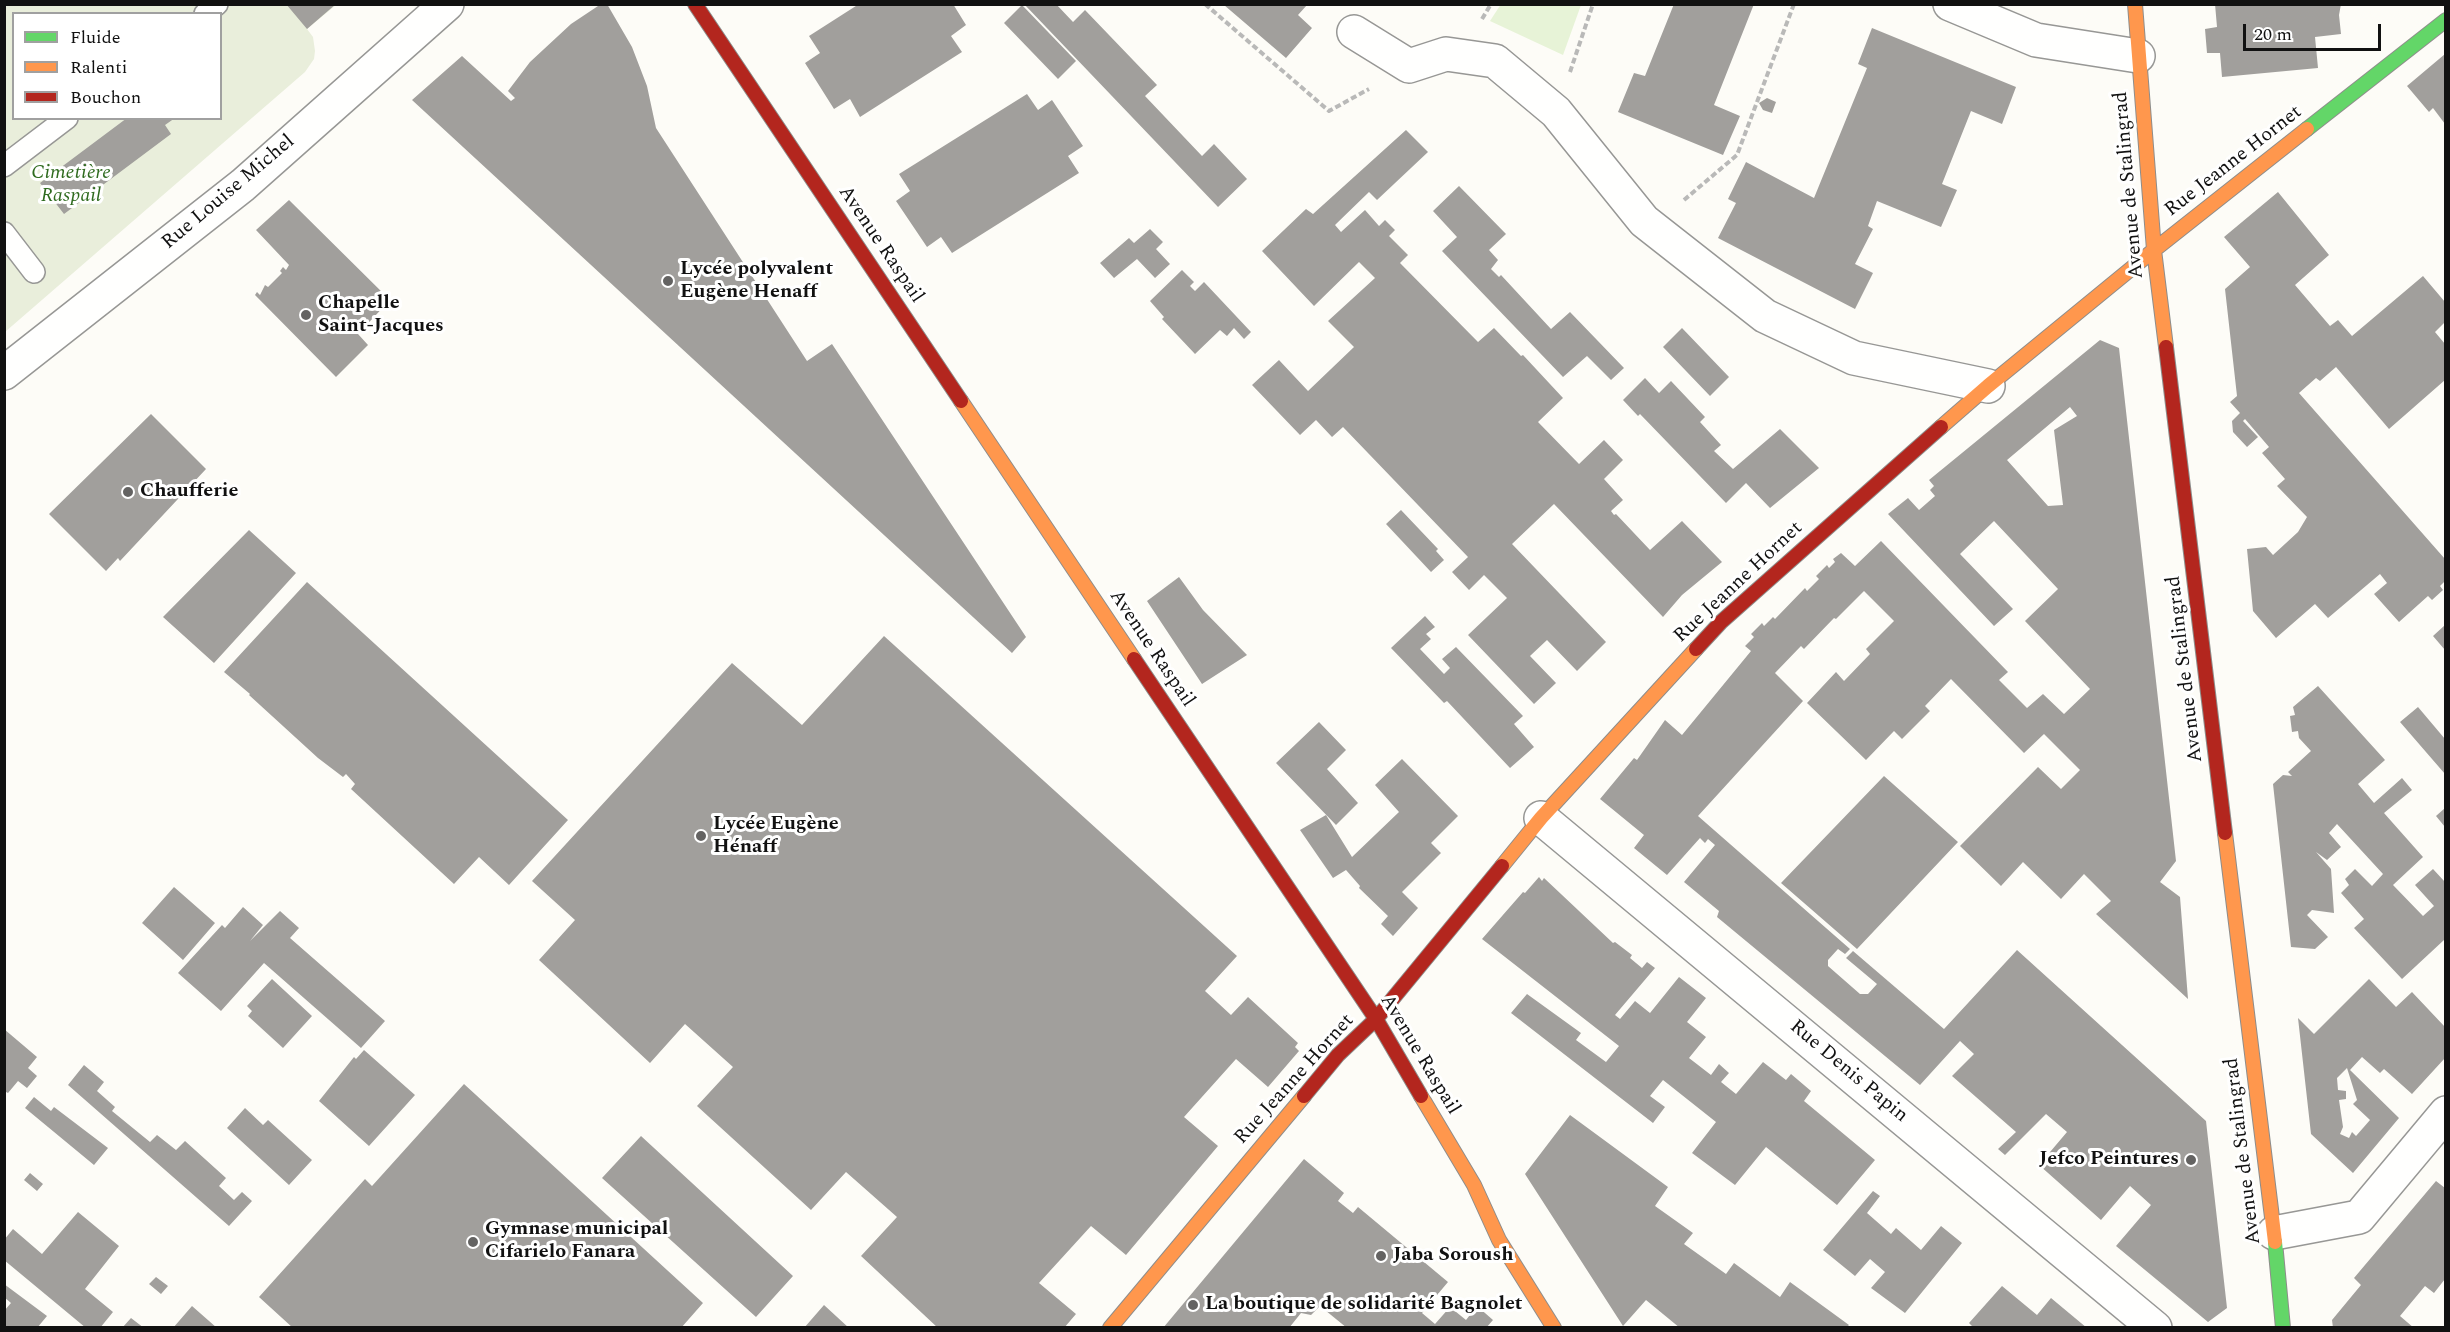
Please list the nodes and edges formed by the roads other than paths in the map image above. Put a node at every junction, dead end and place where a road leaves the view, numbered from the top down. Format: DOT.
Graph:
graph roads {
  1 [pos="447,4"];
  2 [pos="694,4"];
  3 [pos="1950,4"];
  4 [pos="2135,4"];
  5 [pos="2445,20"];
  6 [pos="1354,32"];
  7 [pos="2138,56"];
  8 [pos="64,120"];
  9 [pos="4,166"];
  10 [pos="4,233"];
  11 [pos="2154,250"];
  12 [pos="34,272"];
  13 [pos="4,373"];
  14 [pos="1988,386"];
  15 [pos="1541,818"];
  16 [pos="1376,1019"];
  17 [pos="2445,1113"];
  18 [pos="2274,1233"];
  19 [pos="1110,1328"];
  20 [pos="1554,1328"];
  21 [pos="2155,1328"];
  22 [pos="2283,1328"];
  1 -- 13 [label="street, Rue Louise Michel"];
  2 -- 16 [label="main road, Avenue Raspail"];
  3 -- 7 [label="street"];
  4 -- 7 [label="main road, Avenue de Stalingrad"];
  5 -- 11 [label="main road, Rue Jeanne Hornet"];
  6 -- 14 [label="street"];
  7 -- 11 [label="main road, Avenue de Stalingrad"];
  8 -- 9 [label="lane"];
  10 -- 12 [label="lane"];
  11 -- 14 [label="main road, Rue Jeanne Hornet"];
  11 -- 18 [label="main road, Avenue de Stalingrad"];
  14 -- 15 [label="main road, Rue Jeanne Hornet"];
  15 -- 16 [label="main road, Rue Jeanne Hornet"];
  15 -- 21 [label="street, Rue Denis Papin"];
  16 -- 19 [label="main road, Rue Jeanne Hornet"];
  16 -- 20 [label="main road, Avenue Raspail"];
  17 -- 18 [label="street"];
  18 -- 22 [label="main road, Avenue de Stalingrad"];
}
